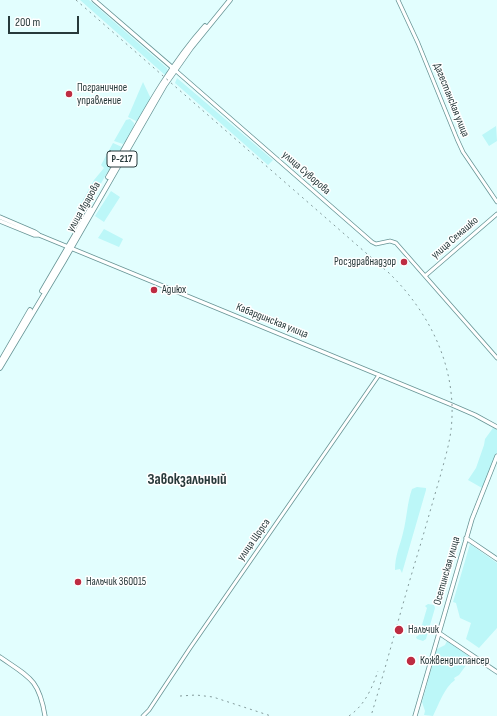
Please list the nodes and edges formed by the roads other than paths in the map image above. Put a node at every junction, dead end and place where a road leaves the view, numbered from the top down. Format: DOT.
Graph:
graph roads {
  1 [pos="94,0"];
  2 [pos="227,0"];
  3 [pos="230,0"];
  4 [pos="398,0"];
  5 [pos="173,69"];
  6 [pos="497,202"];
  7 [pos="497,214"];
  8 [pos="0,217"];
  9 [pos="0,221"];
  10 [pos="39,235"];
  11 [pos="69,247"];
  12 [pos="425,276"];
  13 [pos="497,358"];
  14 [pos="0,362"];
  15 [pos="0,368"];
  16 [pos="379,375"];
  17 [pos="497,427"];
  18 [pos="497,456"];
  19 [pos="466,538"];
  20 [pos="497,559"];
  21 [pos="439,633"];
  22 [pos="0,657"];
  23 [pos="497,672"];
  24 [pos="46,716"];
  25 [pos="144,716"];
  26 [pos="414,716"];
  1 -- 5 [label="main road, улица Суворова"];
  2 -- 5 [label="main road, улица Идарова / Р-217"];
  3 -- 5 [label="main road, улица Идарова / Р-217"];
  4 -- 6 [label="street, Дагестанская улица"];
  5 -- 11 [label="main road, улица Идарова / Р-217"];
  5 -- 12 [label="street, улица Суворова"];
  7 -- 12 [label="street, улица Семашко"];
  8 -- 10 [label="main road, Кабардинская улица"];
  9 -- 10 [label="main road, Кабардинская улица"];
  10 -- 11 [label="main road, Кабардинская улица"];
  11 -- 14 [label="main road, улица Идарова / Р-217"];
  11 -- 15 [label="main road, улица Идарова / Р-217"];
  11 -- 16 [label="main road, Кабардинская улица"];
  12 -- 13 [label="street, улица Суворова"];
  16 -- 17 [label="main road, Кабардинская улица"];
  16 -- 25 [label="street, улица Щорса"];
  18 -- 19 [label="main road, Осетинская улица"];
  19 -- 20 [label="main road"];
  19 -- 21 [label="main road, Осетинская улица"];
  21 -- 23 [label="main road"];
  21 -- 26 [label="main road, Осетинская улица"];
  22 -- 24 [label="main road"];
}
